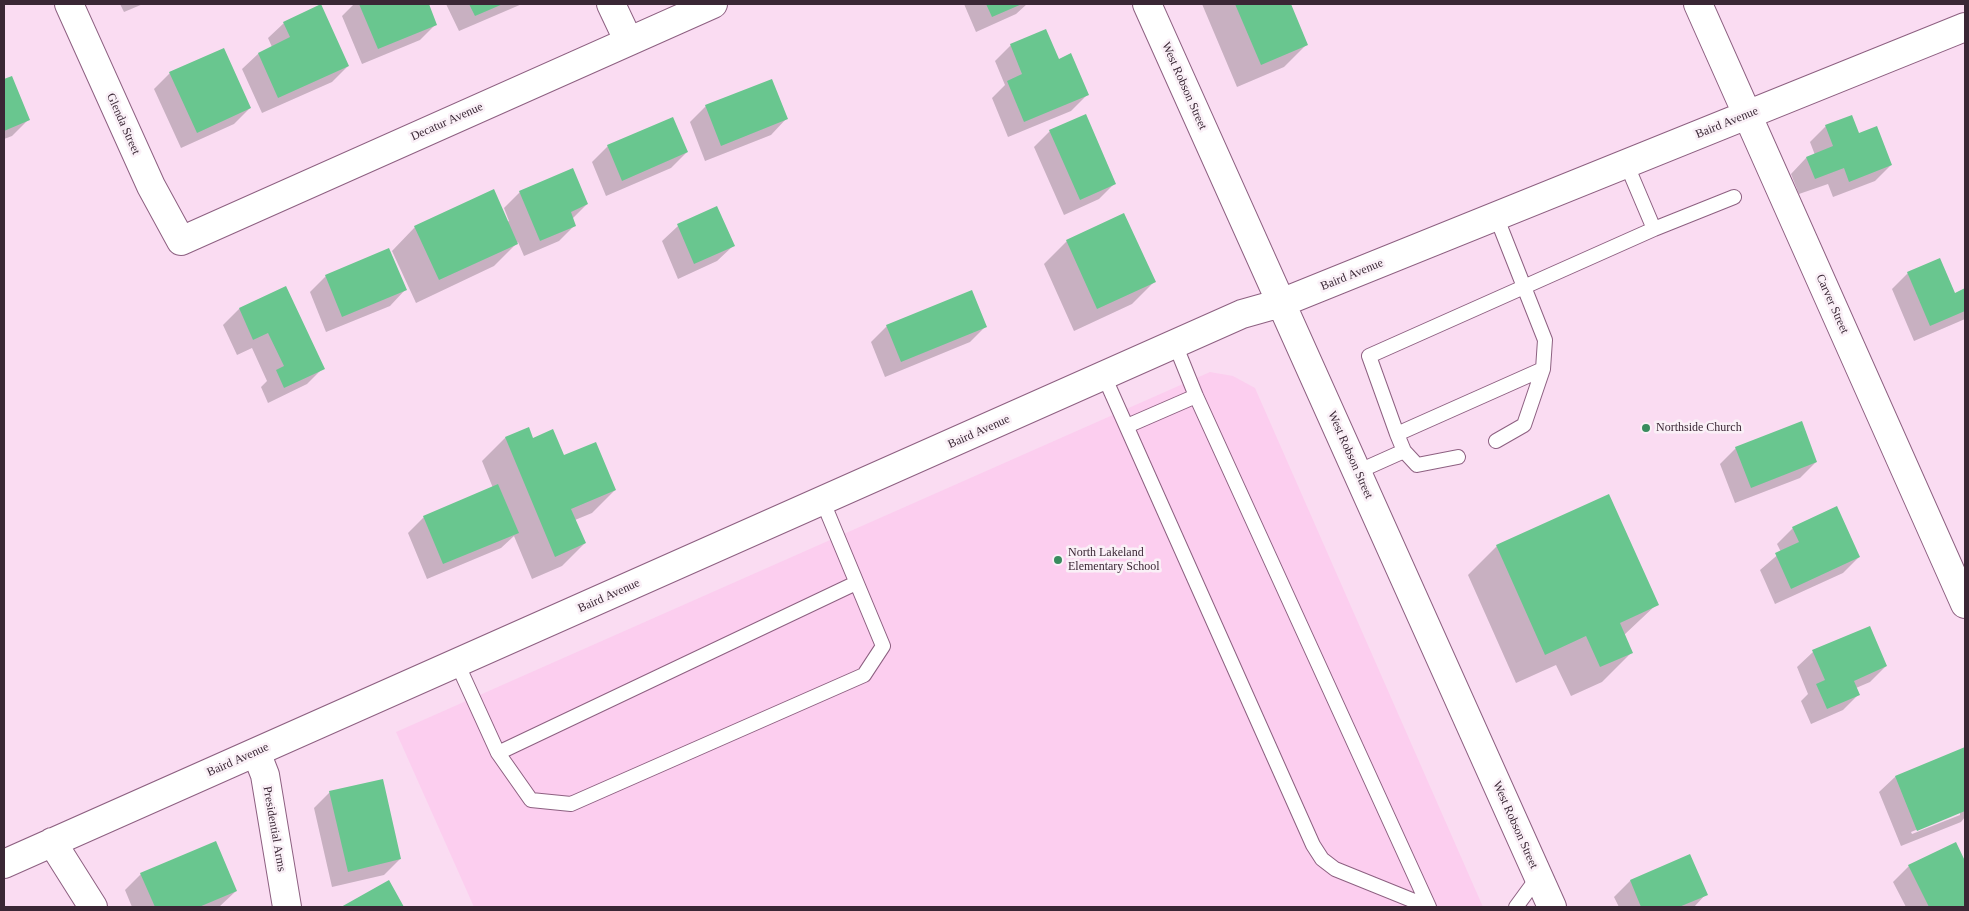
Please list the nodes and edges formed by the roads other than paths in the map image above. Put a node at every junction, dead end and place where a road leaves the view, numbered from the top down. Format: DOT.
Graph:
graph roads {
  1 [pos="69,4"];
  2 [pos="611,4"];
  3 [pos="713,4"];
  4 [pos="1147,4"];
  5 [pos="1698,4"];
  6 [pos="1965,27"];
  7 [pos="628,40"];
  8 [pos="1748,115"];
  9 [pos="1626,163"];
  10 [pos="1734,197"];
  11 [pos="1496,216"];
  12 [pos="1654,229"];
  13 [pos="181,241"];
  14 [pos="1524,286"];
  15 [pos="1281,303"];
  16 [pos="1175,344"];
  17 [pos="1543,369"];
  18 [pos="1104,376"];
  19 [pos="1196,396"];
  20 [pos="1127,426"];
  21 [pos="1397,434"];
  22 [pos="1496,441"];
  23 [pos="1404,451"];
  24 [pos="1458,457"];
  25 [pos="1357,472"];
  26 [pos="823,502"];
  27 [pos="856,583"];
  28 [pos="1965,604"];
  29 [pos="457,663"];
  30 [pos="256,752"];
  31 [pos="498,754"];
  32 [pos="52,842"];
  33 [pos="4,864"];
  34 [pos="1538,877"];
  35 [pos="93,907"];
  36 [pos="288,907"];
  37 [pos="1429,907"];
  38 [pos="1516,907"];
  39 [pos="1552,907"];
  1 -- 13 [label="street, Glenda Street"];
  2 -- 7 [label="street"];
  3 -- 7 [label="street, Decatur Avenue"];
  4 -- 15 [label="street, West Robson Street"];
  5 -- 8 [label="street, Carver Street"];
  6 -- 8 [label="street, Baird Avenue"];
  7 -- 13 [label="street, Decatur Avenue"];
  8 -- 9 [label="street, Baird Avenue"];
  8 -- 28 [label="street, Carver Street"];
  9 -- 11 [label="street, Baird Avenue"];
  9 -- 12 [label="lane"];
  10 -- 12 [label="lane"];
  11 -- 14 [label="lane"];
  11 -- 15 [label="street, Baird Avenue"];
  12 -- 14 [label="lane"];
  14 -- 17 [label="lane"];
  14 -- 21 [label="lane"];
  15 -- 16 [label="street, Baird Avenue"];
  15 -- 25 [label="street, West Robson Street"];
  16 -- 18 [label="street, Baird Avenue"];
  16 -- 19 [label="lane"];
  17 -- 21 [label="lane"];
  17 -- 22 [label="lane"];
  18 -- 20 [label="lane"];
  18 -- 26 [label="street, Baird Avenue"];
  19 -- 20 [label="lane"];
  19 -- 37 [label="lane"];
  20 -- 37 [label="lane"];
  21 -- 23 [label="lane"];
  23 -- 24 [label="lane"];
  23 -- 25 [label="lane"];
  25 -- 34 [label="street, West Robson Street"];
  26 -- 27 [label="lane"];
  26 -- 29 [label="street, Baird Avenue"];
  27 -- 31 [label="lane"];
  27 -- 31 [label="lane"];
  29 -- 30 [label="street, Baird Avenue"];
  29 -- 31 [label="lane"];
  30 -- 32 [label="street, Baird Avenue"];
  30 -- 36 [label="street, Presidential Arms"];
  32 -- 33 [label="street, Baird Avenue"];
  32 -- 35 [label="street"];
  34 -- 38 [label="lane"];
  34 -- 39 [label="street, West Robson Street"];
}
